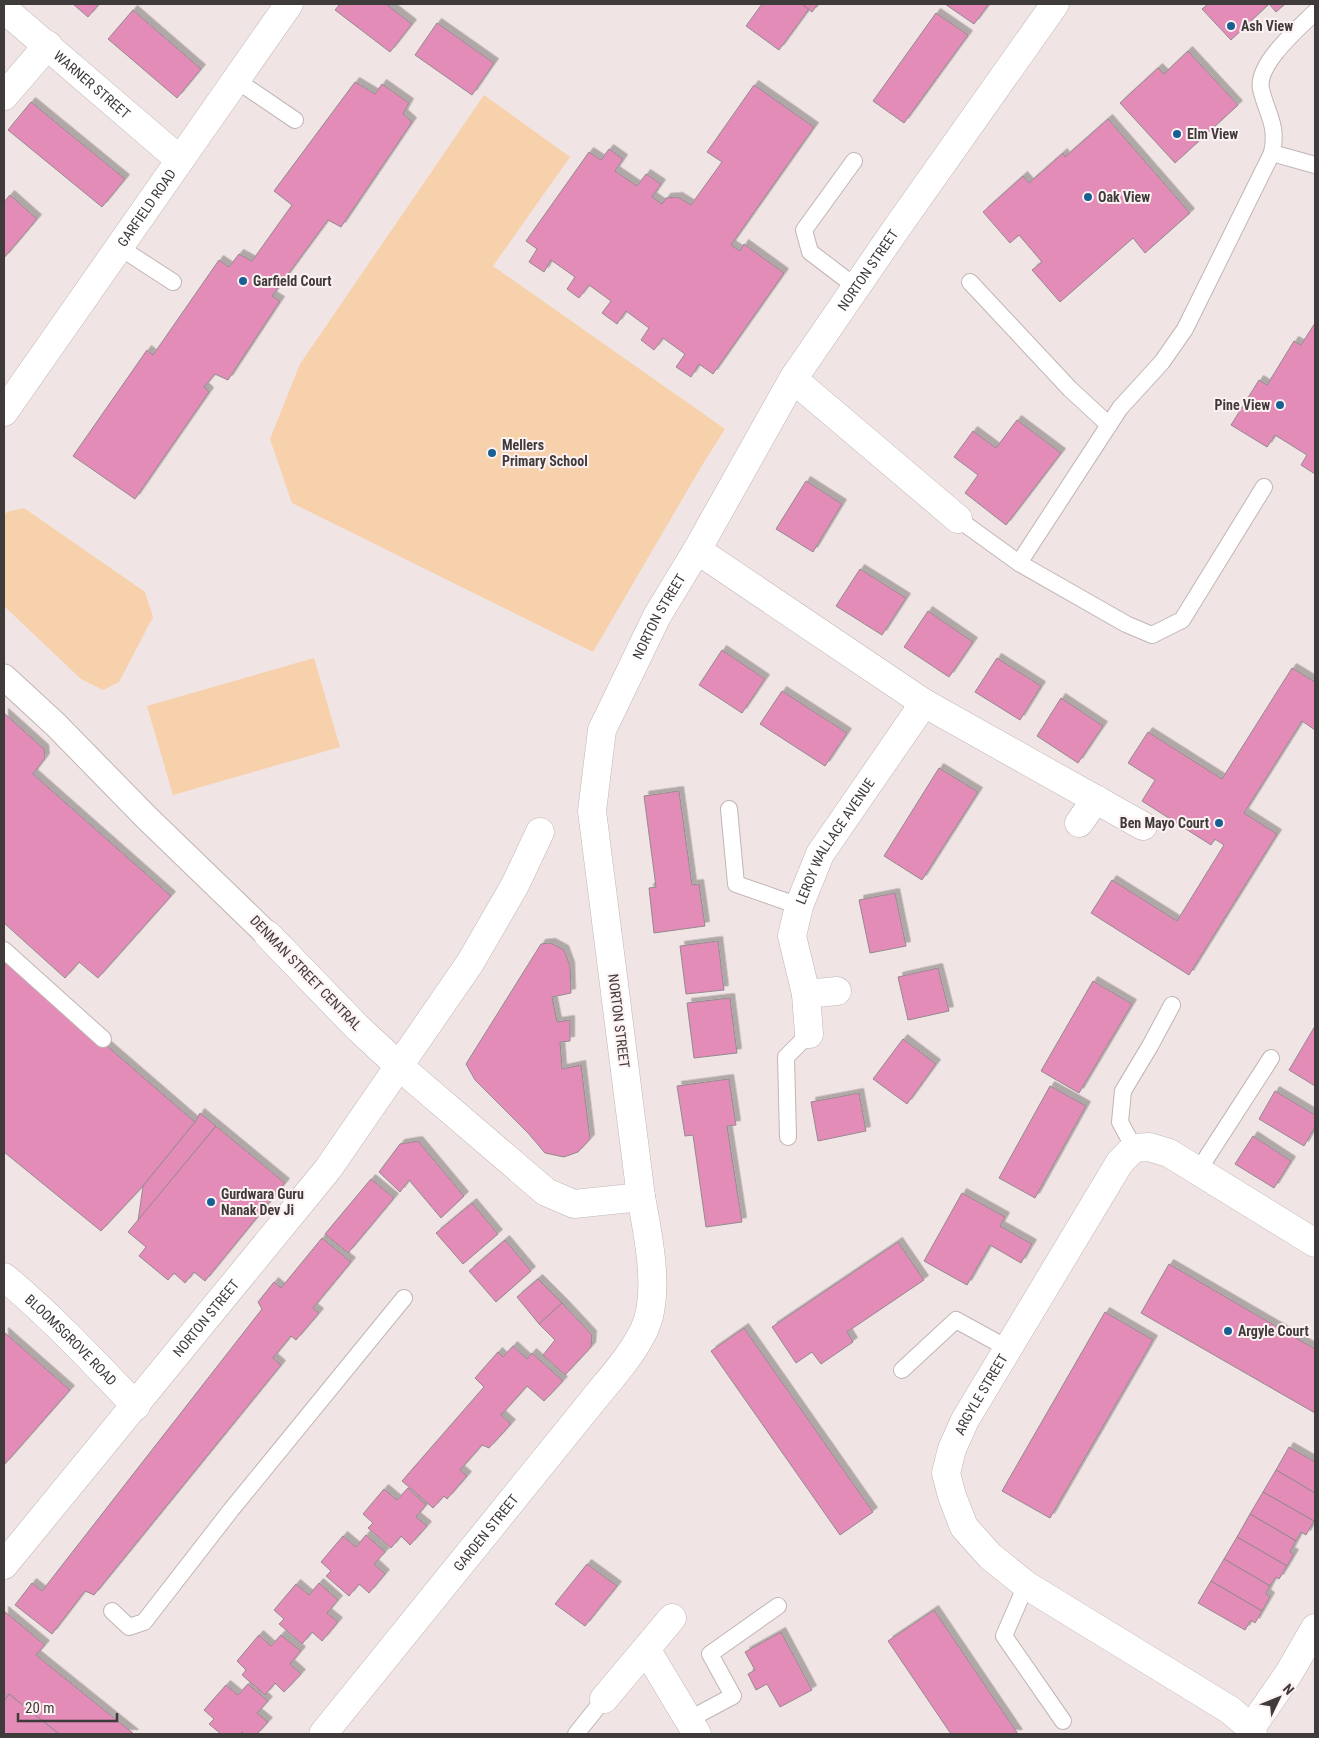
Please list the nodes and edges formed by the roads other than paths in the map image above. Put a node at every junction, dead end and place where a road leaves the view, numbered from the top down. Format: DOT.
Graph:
graph roads {
  1 [pos="289,4"];
  2 [pos="1055,4"];
  3 [pos="4,9"];
  4 [pos="1315,12"];
  5 [pos="48,45"];
  6 [pos="236,80"];
  7 [pos="4,96"];
  8 [pos="294,120"];
  9 [pos="1272,153"];
  10 [pos="180,160"];
  11 [pos="854,161"];
  12 [pos="1315,165"];
  13 [pos="119,247"];
  14 [pos="172,282"];
  15 [pos="970,282"];
  16 [pos="856,286"];
  17 [pos="793,379"];
  18 [pos="4,412"];
  19 [pos="1109,425"];
  20 [pos="1264,487"];
  21 [pos="958,519"];
  22 [pos="697,550"];
  23 [pos="1019,563"];
  24 [pos="4,677"];
  25 [pos="924,702"];
  26 [pos="1096,799"];
  27 [pos="729,809"];
  28 [pos="1079,823"];
  29 [pos="1143,826"];
  30 [pos="540,832"];
  31 [pos="799,906"];
  32 [pos="268,935"];
  33 [pos="4,950"];
  34 [pos="837,991"];
  35 [pos="806,994"];
  36 [pos="1172,1005"];
  37 [pos="809,1034"];
  38 [pos="103,1039"];
  39 [pos="1271,1058"];
  40 [pos="400,1067"];
  41 [pos="788,1137"];
  42 [pos="1134,1148"];
  43 [pos="1198,1171"];
  44 [pos="641,1197"];
  45 [pos="1315,1243"];
  46 [pos="4,1277"];
  47 [pos="404,1298"];
  48 [pos="645,1328"];
  49 [pos="1007,1348"];
  50 [pos="902,1370"];
  51 [pos="136,1406"];
  52 [pos="4,1565"];
  53 [pos="1026,1585"];
  54 [pos="778,1606"];
  55 [pos="112,1611"];
  56 [pos="672,1618"];
  57 [pos="1315,1628"];
  58 [pos="646,1650"];
  59 [pos="604,1699"];
  60 [pos="1063,1721"];
  61 [pos="693,1727"];
  62 [pos="1252,1731"];
  63 [pos="323,1734"];
  64 [pos="576,1734"];
  1 -- 6 [label="street, GARFIELD ROAD"];
  2 -- 16 [label="street, NORTON STREET"];
  3 -- 5 [label="street, WARNER STREET"];
  4 -- 9 [label="lane"];
  5 -- 7 [label="street"];
  5 -- 10 [label="street, WARNER STREET"];
  6 -- 8 [label="lane"];
  6 -- 10 [label="street, GARFIELD ROAD"];
  9 -- 12 [label="lane"];
  9 -- 19 [label="lane"];
  10 -- 13 [label="street, GARFIELD ROAD"];
  11 -- 16 [label="lane"];
  13 -- 14 [label="lane"];
  13 -- 18 [label="street, GARFIELD ROAD"];
  15 -- 19 [label="lane"];
  16 -- 17 [label="street, NORTON STREET"];
  17 -- 21 [label="street"];
  17 -- 22 [label="street, NORTON STREET"];
  19 -- 23 [label="lane"];
  20 -- 23 [label="lane"];
  21 -- 23 [label="lane"];
  22 -- 25 [label="street"];
  22 -- 44 [label="street, NORTON STREET"];
  24 -- 32 [label="street, DENMAN STREET CENTRAL"];
  25 -- 26 [label="street"];
  25 -- 31 [label="street, LEROY WALLACE AVENUE"];
  26 -- 28 [label="street"];
  26 -- 29 [label="street"];
  27 -- 31 [label="lane"];
  30 -- 40 [label="street, NORTON STREET"];
  31 -- 35 [label="street, LEROY WALLACE AVENUE"];
  32 -- 40 [label="street, DENMAN STREET CENTRAL"];
  33 -- 38 [label="lane"];
  34 -- 35 [label="street"];
  35 -- 37 [label="street, LEROY WALLACE AVENUE"];
  36 -- 42 [label="lane"];
  37 -- 41 [label="lane"];
  39 -- 43 [label="lane"];
  40 -- 44 [label="street, DENMAN STREET CENTRAL"];
  40 -- 51 [label="street, NORTON STREET"];
  42 -- 43 [label="street"];
  42 -- 49 [label="street, ARGYLE STREET"];
  43 -- 45 [label="street"];
  44 -- 48 [label="street, NORTON STREET"];
  46 -- 51 [label="street, BLOOMSGROVE ROAD"];
  47 -- 55 [label="lane"];
  48 -- 63 [label="street, GARDEN STREET"];
  49 -- 50 [label="lane"];
  49 -- 53 [label="street, ARGYLE STREET"];
  51 -- 52 [label="street, NORTON STREET"];
  53 -- 60 [label="lane"];
  53 -- 62 [label="street, ARGYLE STREET"];
  54 -- 61 [label="lane"];
  56 -- 58 [label="street"];
  57 -- 62 [label="street, ARGYLE STREET"];
  58 -- 59 [label="street"];
  58 -- 61 [label="street"];
  59 -- 64 [label="lane"];
}
